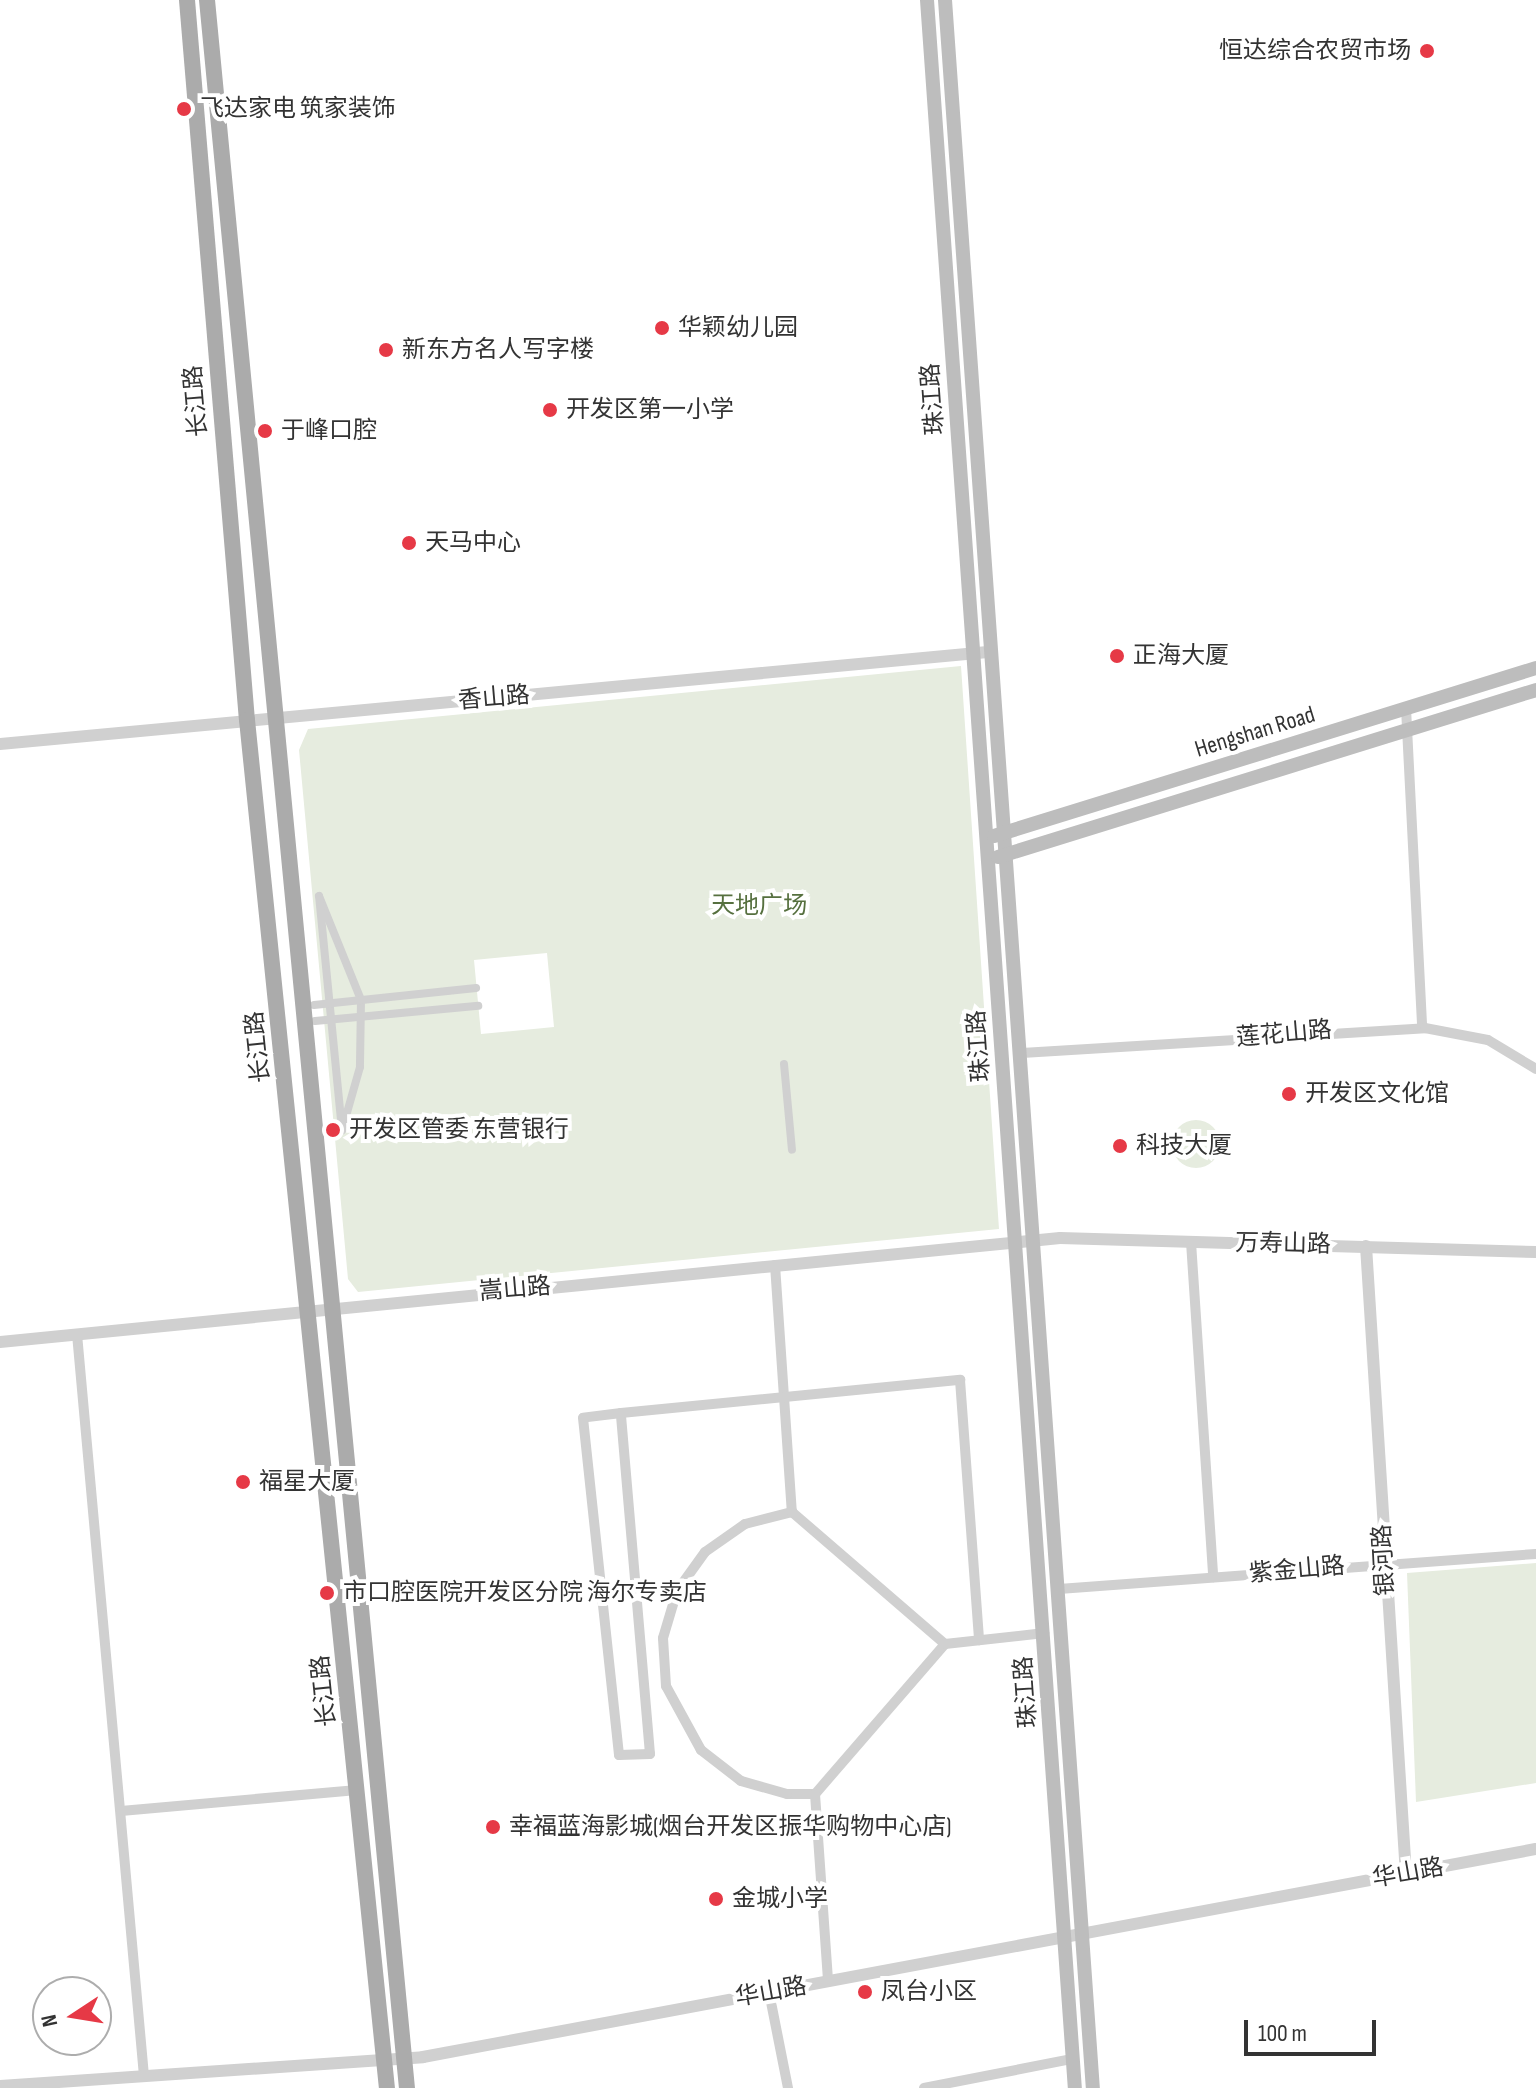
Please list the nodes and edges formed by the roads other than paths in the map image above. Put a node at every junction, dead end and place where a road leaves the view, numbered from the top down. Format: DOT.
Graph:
graph roads {
  1 [pos="187,0"];
  2 [pos="207,0"];
  3 [pos="927,0"];
  4 [pos="945,0"];
  5 [pos="980,652"];
  6 [pos="1536,668"];
  7 [pos="1536,690"];
  8 [pos="1406,708"];
  9 [pos="272,717"];
  10 [pos="247,720"];
  11 [pos="1409,730"];
  12 [pos="0,744"];
  13 [pos="994,836"];
  14 [pos="1005,855"];
  15 [pos="988,859"];
  16 [pos="476,988"];
  17 [pos="361,1000"];
  18 [pos="314,1005"];
  19 [pos="478,1006"];
  20 [pos="362,1017"];
  21 [pos="315,1021"];
  22 [pos="1422,1028"];
  23 [pos="1022,1053"];
  24 [pos="784,1064"];
  25 [pos="1536,1069"];
  26 [pos="792,1150"];
  27 [pos="1031,1242"];
  28 [pos="1191,1242"];
  29 [pos="1015,1244"];
  30 [pos="1366,1246"];
  31 [pos="1536,1252"];
  32 [pos="775,1265"];
  33 [pos="332,1308"];
  34 [pos="310,1310"];
  35 [pos="77,1334"];
  36 [pos="0,1342"];
  37 [pos="785,1395"];
  38 [pos="621,1413"];
  39 [pos="792,1512"];
  40 [pos="1536,1554"];
  41 [pos="1384,1564"];
  42 [pos="1213,1577"];
  43 [pos="1059,1589"];
  44 [pos="1044,1633"];
  45 [pos="979,1640"];
  46 [pos="945,1644"];
  47 [pos="357,1790"];
  48 [pos="815,1794"];
  49 [pos="121,1811"];
  50 [pos="1536,1849"];
  51 [pos="1406,1874"];
  52 [pos="1083,1933"];
  53 [pos="1063,1936"];
  54 [pos="828,1981"];
  55 [pos="769,1992"];
  56 [pos="384,2058"];
  57 [pos="405,2058"];
  58 [pos="1072,2059"];
  59 [pos="144,2076"];
  60 [pos="0,2086"];
  61 [pos="387,2088"];
  62 [pos="407,2088"];
  63 [pos="788,2088"];
  64 [pos="924,2088"];
  65 [pos="1075,2088"];
  66 [pos="1093,2088"];
  1 -- 10 [label="main road, 长江路"];
  2 -- 9 [label="main road, 长江路"];
  3 -- 5 [label="main road, 珠江路"];
  4 -- 5 [label="main road"];
  5 -- 9 [label="street, 香山路"];
  5 -- 13 [label="main road"];
  6 -- 8 [label="main road, Hengshan Road"];
  7 -- 11 [label="main road, Hengshan Road"];
  8 -- 11 [label="street"];
  8 -- 13 [label="main road, Hengshan Road"];
  9 -- 10 [label="street, 香山路"];
  9 -- 33 [label="main road, 长江路"];
  10 -- 12 [label="street, 香山路"];
  10 -- 34 [label="main road, 长江路"];
  11 -- 14 [label="main road, Hengshan Road"];
  11 -- 22 [label="street"];
  13 -- 14 [label="main road"];
  13 -- 15 [label="main road, 珠江路"];
  14 -- 15 [label="main road, Hengshan Road"];
  14 -- 23 [label="main road"];
  15 -- 29 [label="main road, 珠江路"];
  16 -- 17 [label="street"];
  17 -- 18 [label="street"];
  17 -- 20 [label="street"];
  17 -- 20 [label="street"];
  19 -- 20 [label="street"];
  20 -- 21 [label="street"];
  22 -- 23 [label="street, 莲花山路"];
  22 -- 25 [label="street, 莲花山路"];
  23 -- 27 [label="main road"];
  24 -- 26 [label="street"];
  27 -- 28 [label="street, 万寿山路"];
  27 -- 29 [label="street, 嵩山路"];
  27 -- 43 [label="main road"];
  28 -- 30 [label="street, 万寿山路"];
  28 -- 42 [label="street"];
  29 -- 32 [label="street, 嵩山路"];
  29 -- 44 [label="main road, 珠江路"];
  30 -- 31 [label="street, 万寿山路"];
  30 -- 41 [label="street, 银河路"];
  32 -- 33 [label="street, 嵩山路"];
  32 -- 37 [label="street"];
  33 -- 34 [label="street, 嵩山路"];
  33 -- 57 [label="main road, 长江路"];
  34 -- 35 [label="street, 嵩山路"];
  34 -- 47 [label="main road, 长江路"];
  35 -- 36 [label="street, 嵩山路"];
  35 -- 49 [label="street"];
  37 -- 38 [label="street"];
  37 -- 39 [label="street"];
  37 -- 45 [label="street"];
  38 -- 38 [label="street"];
  39 -- 46 [label="street"];
  39 -- 48 [label="street"];
  40 -- 41 [label="street, 紫金山路"];
  41 -- 42 [label="street, 紫金山路"];
  41 -- 51 [label="street, 银河路"];
  42 -- 43 [label="street, 紫金山路"];
  43 -- 52 [label="main road"];
  44 -- 45 [label="street"];
  44 -- 53 [label="main road, 珠江路"];
  45 -- 46 [label="street"];
  46 -- 48 [label="street"];
  47 -- 49 [label="street"];
  47 -- 56 [label="main road, 长江路"];
  48 -- 54 [label="street"];
  49 -- 59 [label="street"];
  50 -- 51 [label="street, 华山路"];
  51 -- 52 [label="street, 华山路"];
  52 -- 53 [label="street, 华山路"];
  52 -- 66 [label="main road"];
  53 -- 54 [label="street, 华山路"];
  53 -- 58 [label="main road, 珠江路"];
  54 -- 55 [label="street, 华山路"];
  55 -- 57 [label="street, 华山路"];
  55 -- 63 [label="street"];
  56 -- 57 [label="street, 华山路"];
  56 -- 59 [label="street, 华山路"];
  56 -- 61 [label="main road, 长江路"];
  57 -- 62 [label="main road, 长江路"];
  58 -- 64 [label="street"];
  58 -- 65 [label="main road, 珠江路"];
  59 -- 60 [label="street, 华山路"];
}
